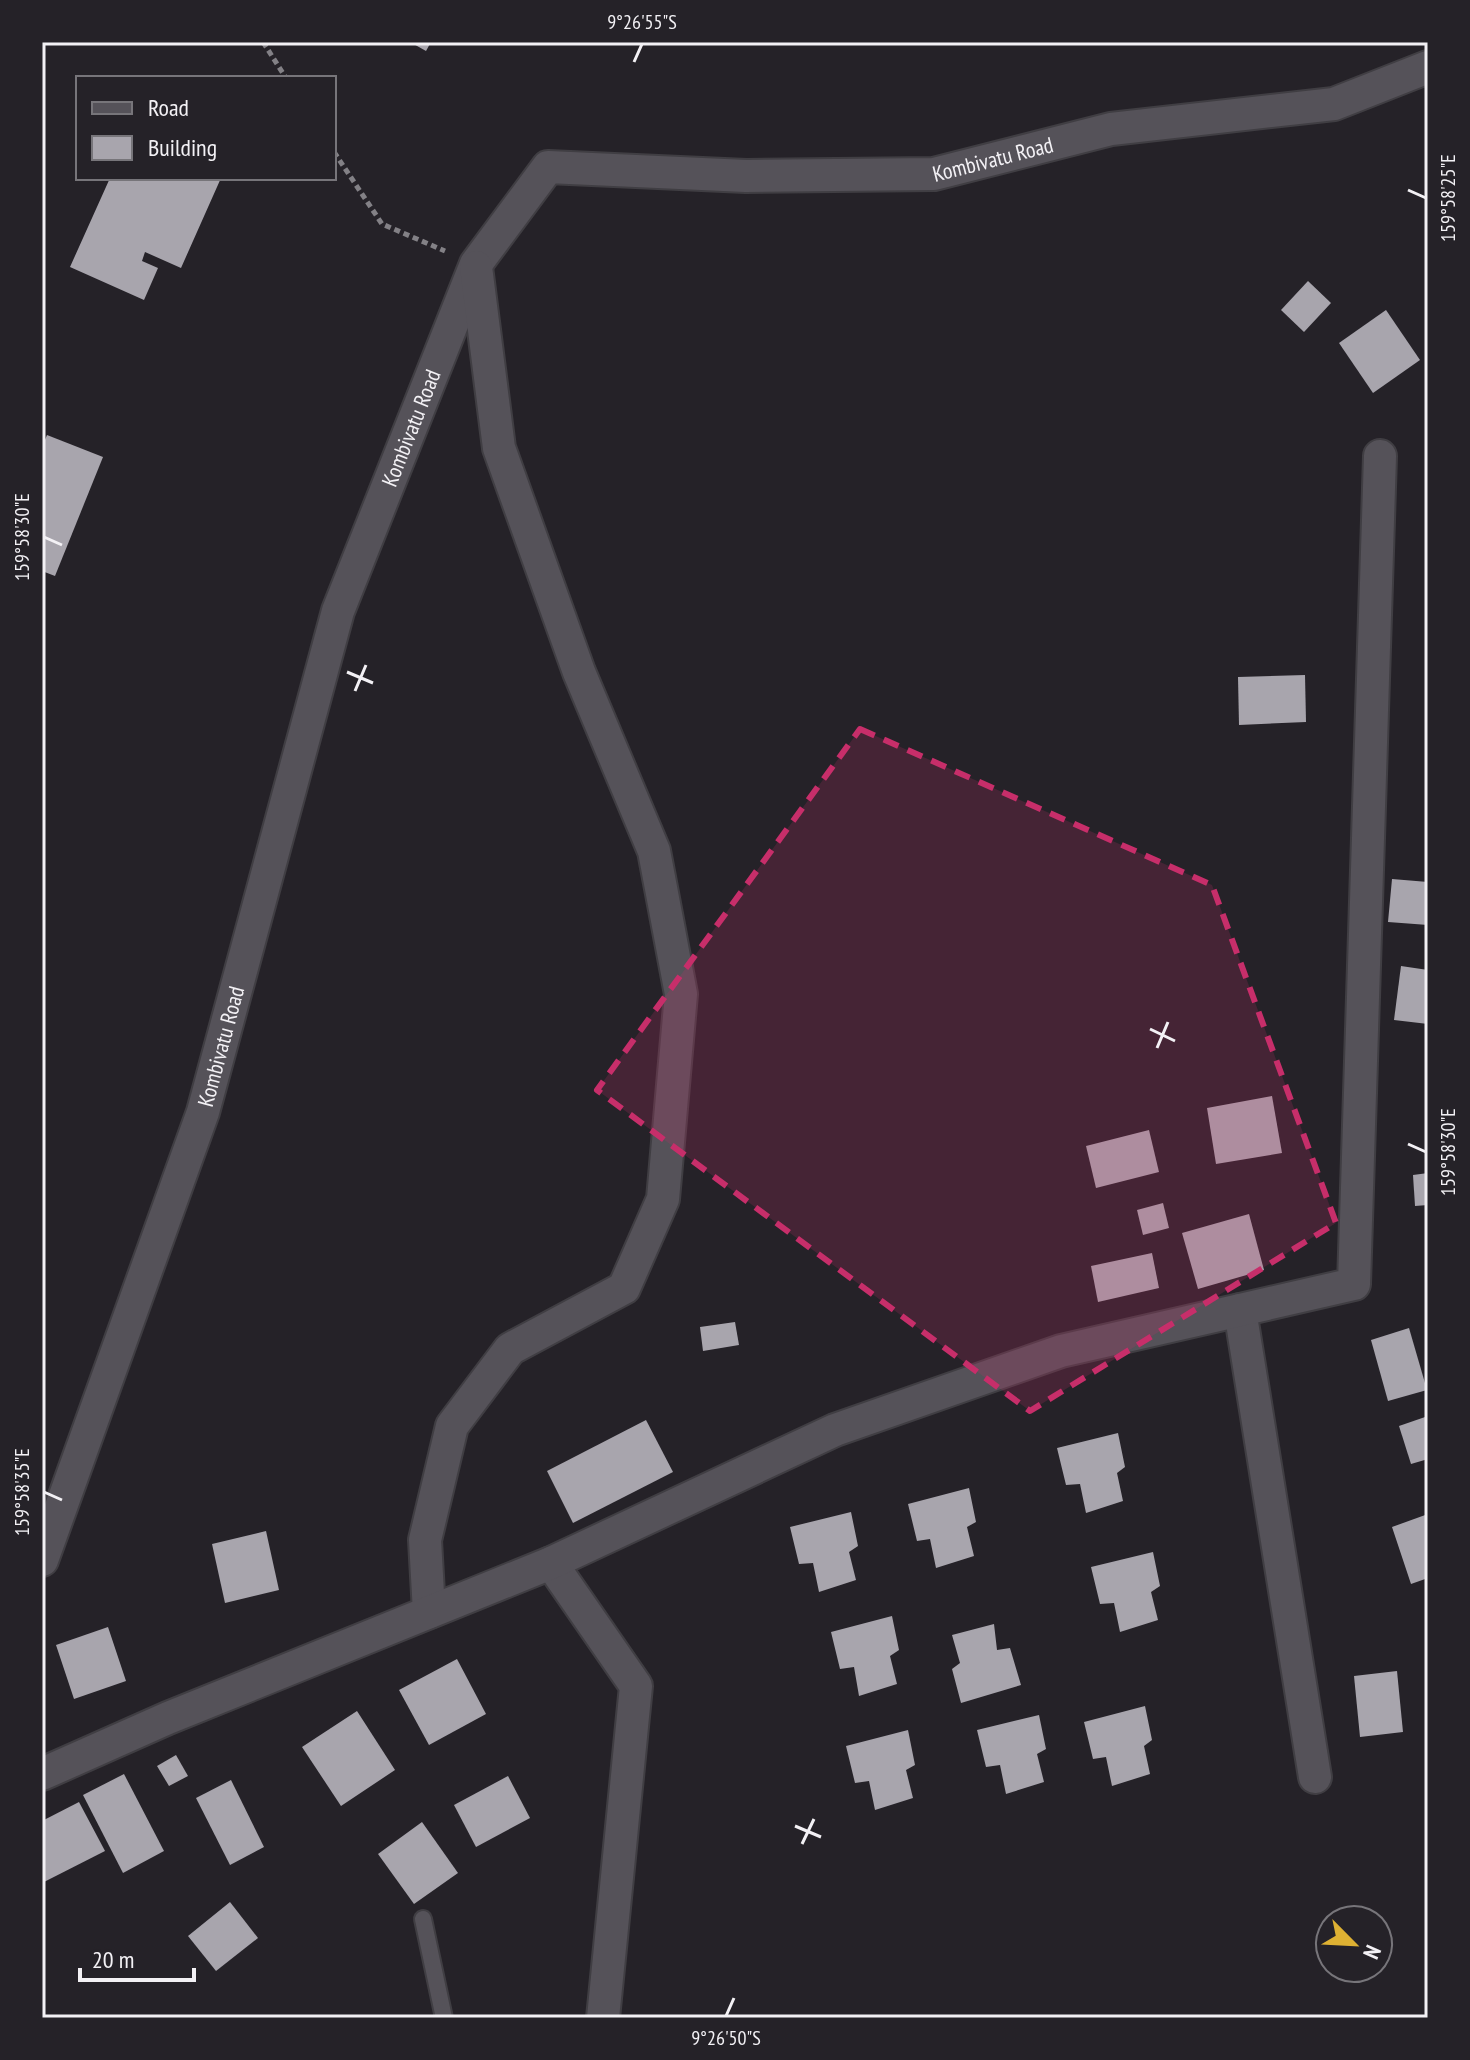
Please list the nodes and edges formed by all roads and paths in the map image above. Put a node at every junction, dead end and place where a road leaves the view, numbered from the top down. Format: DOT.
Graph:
graph roads {
  1 [pos="263,42"];
  2 [pos="1428,67"];
  3 [pos="285,76"];
  4 [pos="336,155"];
  5 [pos="476,264"];
  6 [pos="1380,456"];
  7 [pos="1240,1310"];
  8 [pos="42,1560"];
  9 [pos="551,1563"];
  10 [pos="429,1612"];
  11 [pos="42,1774"];
  12 [pos="1315,1777"];
  13 [pos="423,1919"];
  14 [pos="444,2018"];
  15 [pos="603,2018"];
  1 -- 3 [label="path"];
  2 -- 5 [label="street, Kombivatu Road"];
  4 -- 5 [label="path"];
  5 -- 8 [label="street, Kombivatu Road"];
  5 -- 10 [label="street"];
  6 -- 7 [label="street"];
  7 -- 9 [label="street"];
  7 -- 12 [label="street"];
  9 -- 10 [label="street"];
  9 -- 15 [label="street"];
  10 -- 11 [label="street"];
  13 -- 14 [label="lane"];
}
